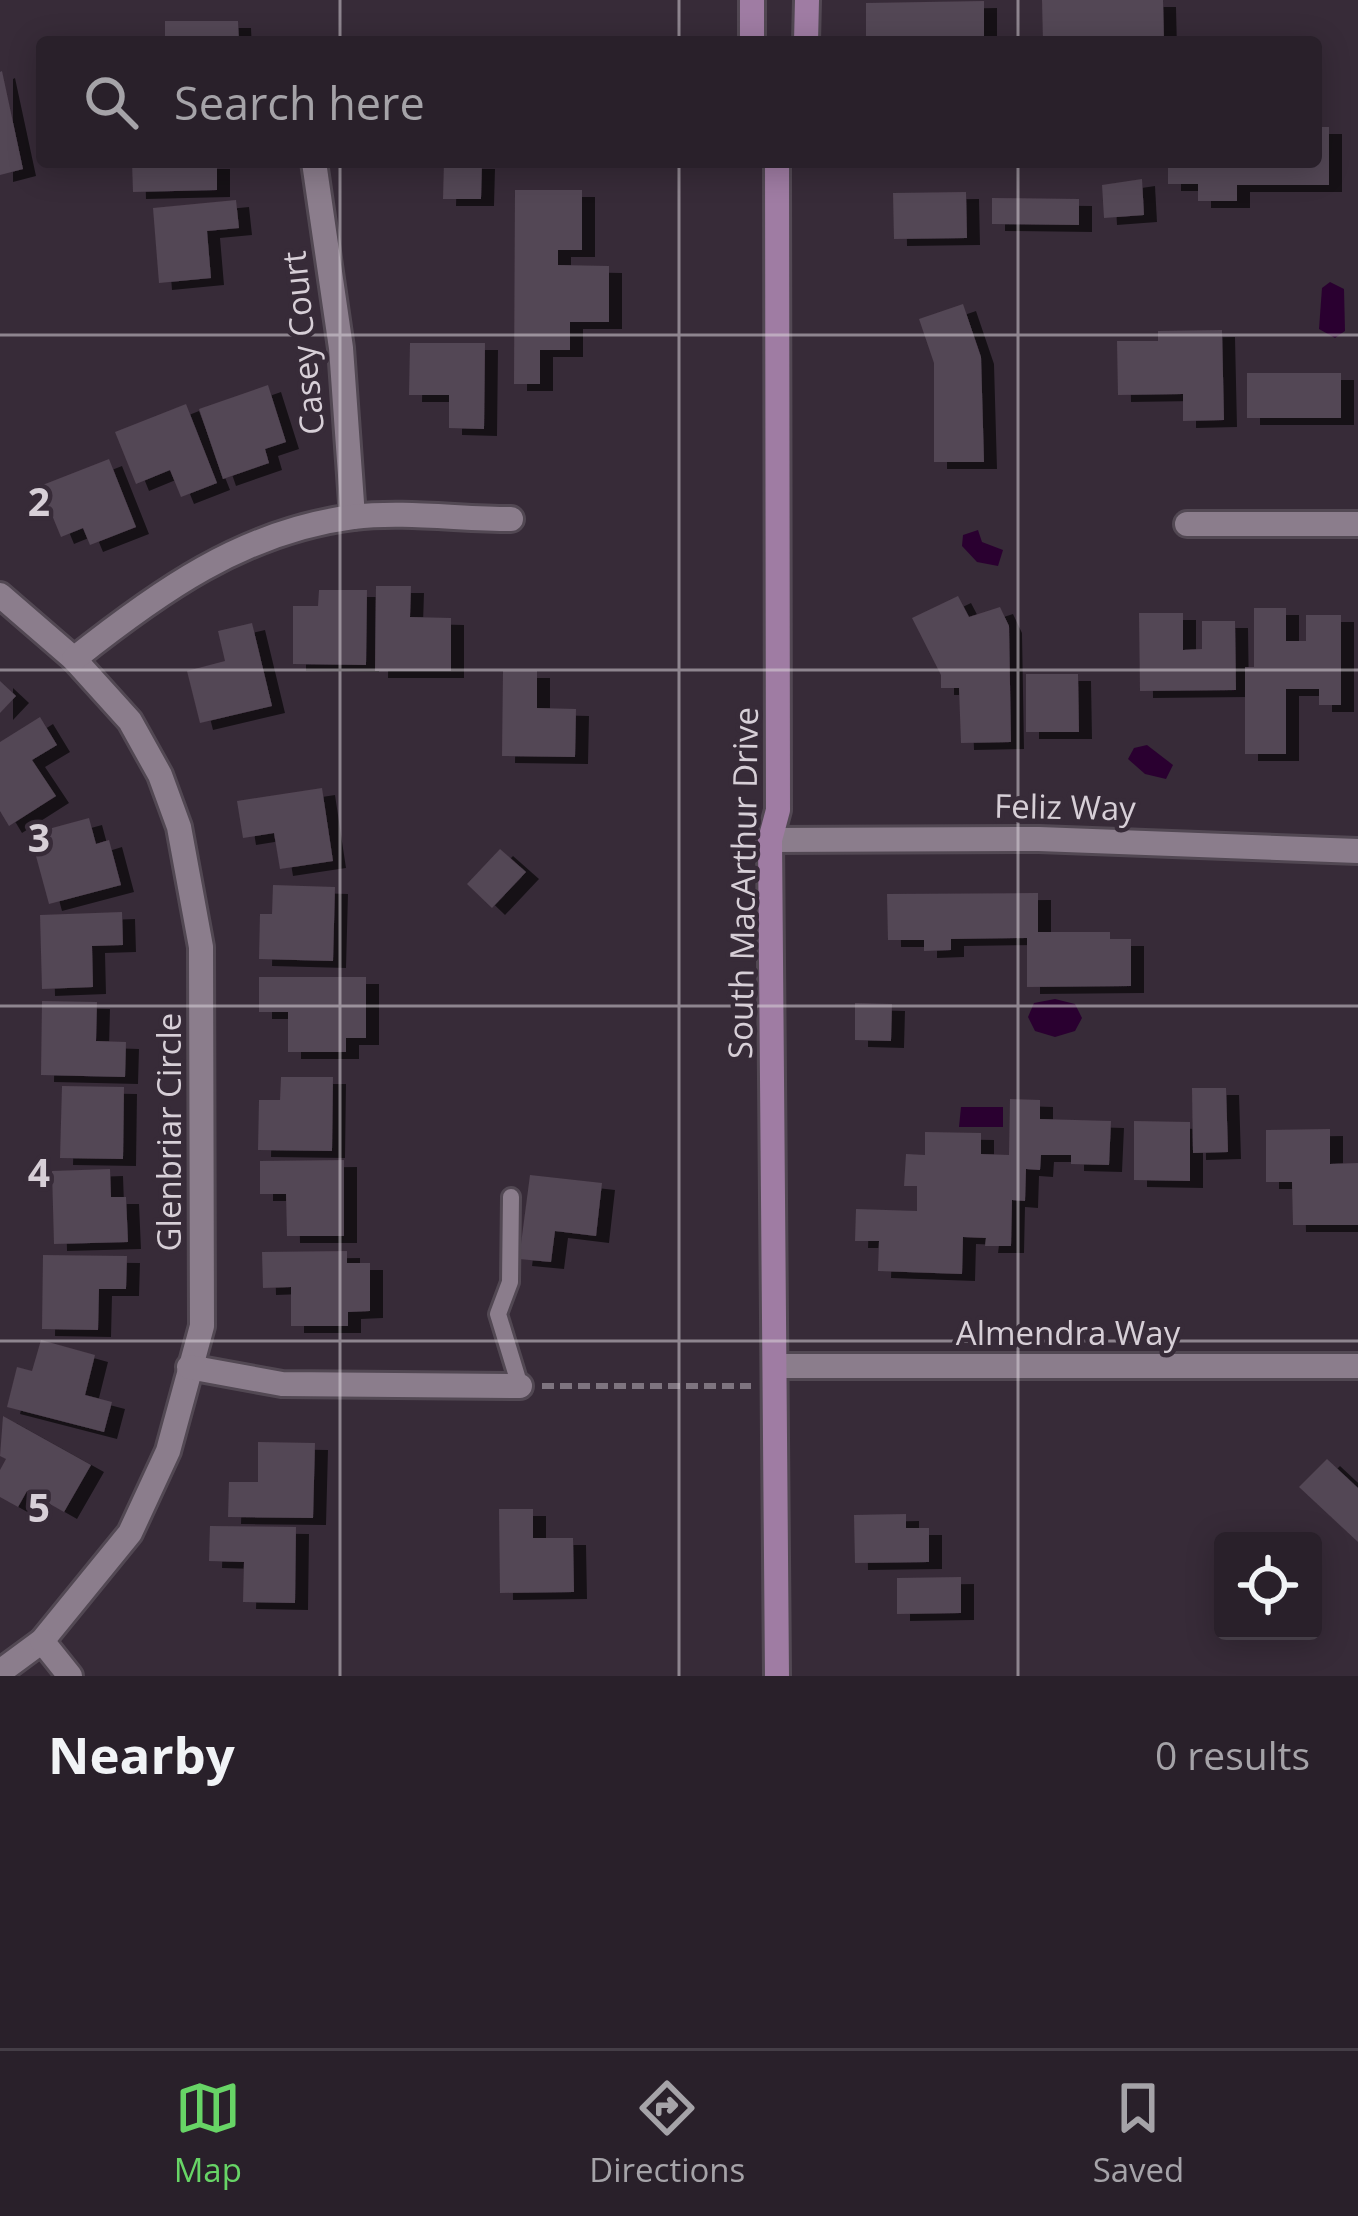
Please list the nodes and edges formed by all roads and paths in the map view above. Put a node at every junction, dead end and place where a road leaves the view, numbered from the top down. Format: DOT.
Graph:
graph roads {
  1 [pos="752,0"];
  2 [pos="807,0"];
  3 [pos="752,36"];
  4 [pos="806,36"];
  5 [pos="315,168"];
  6 [pos="777,168"];
  7 [pos="353,517"];
  8 [pos="511,520"];
  9 [pos="1187,524"];
  10 [pos="1358,524"];
  11 [pos="0,595"];
  12 [pos="74,659"];
  13 [pos="770,840"];
  14 [pos="1358,851"];
  15 [pos="511,1197"];
  16 [pos="1358,1366"];
  17 [pos="189,1367"];
  18 [pos="778,1376"];
  19 [pos="520,1386"];
  20 [pos="42,1641"];
  21 [pos="0,1672"];
  22 [pos="70,1676"];
  23 [pos="777,1676"];
  1 -- 3 [label="street"];
  2 -- 4 [label="street"];
  5 -- 7 [label="street, Casey Court"];
  6 -- 13 [label="street, South MacArthur Drive"];
  7 -- 8 [label="street"];
  7 -- 12 [label="street"];
  9 -- 10 [label="street"];
  11 -- 12 [label="street, Glenbriar Circle"];
  12 -- 17 [label="street, Glenbriar Circle"];
  13 -- 14 [label="street, Feliz Way"];
  13 -- 18 [label="street, South MacArthur Drive"];
  15 -- 19 [label="lane"];
  16 -- 18 [label="street, Almendra Way"];
  17 -- 19 [label="street"];
  17 -- 20 [label="street, Glenbriar Circle"];
  18 -- 19 [label="path"];
  18 -- 23 [label="street, South MacArthur Drive"];
  20 -- 21 [label="street, Glenbriar Circle"];
  20 -- 22 [label="street"];
}
